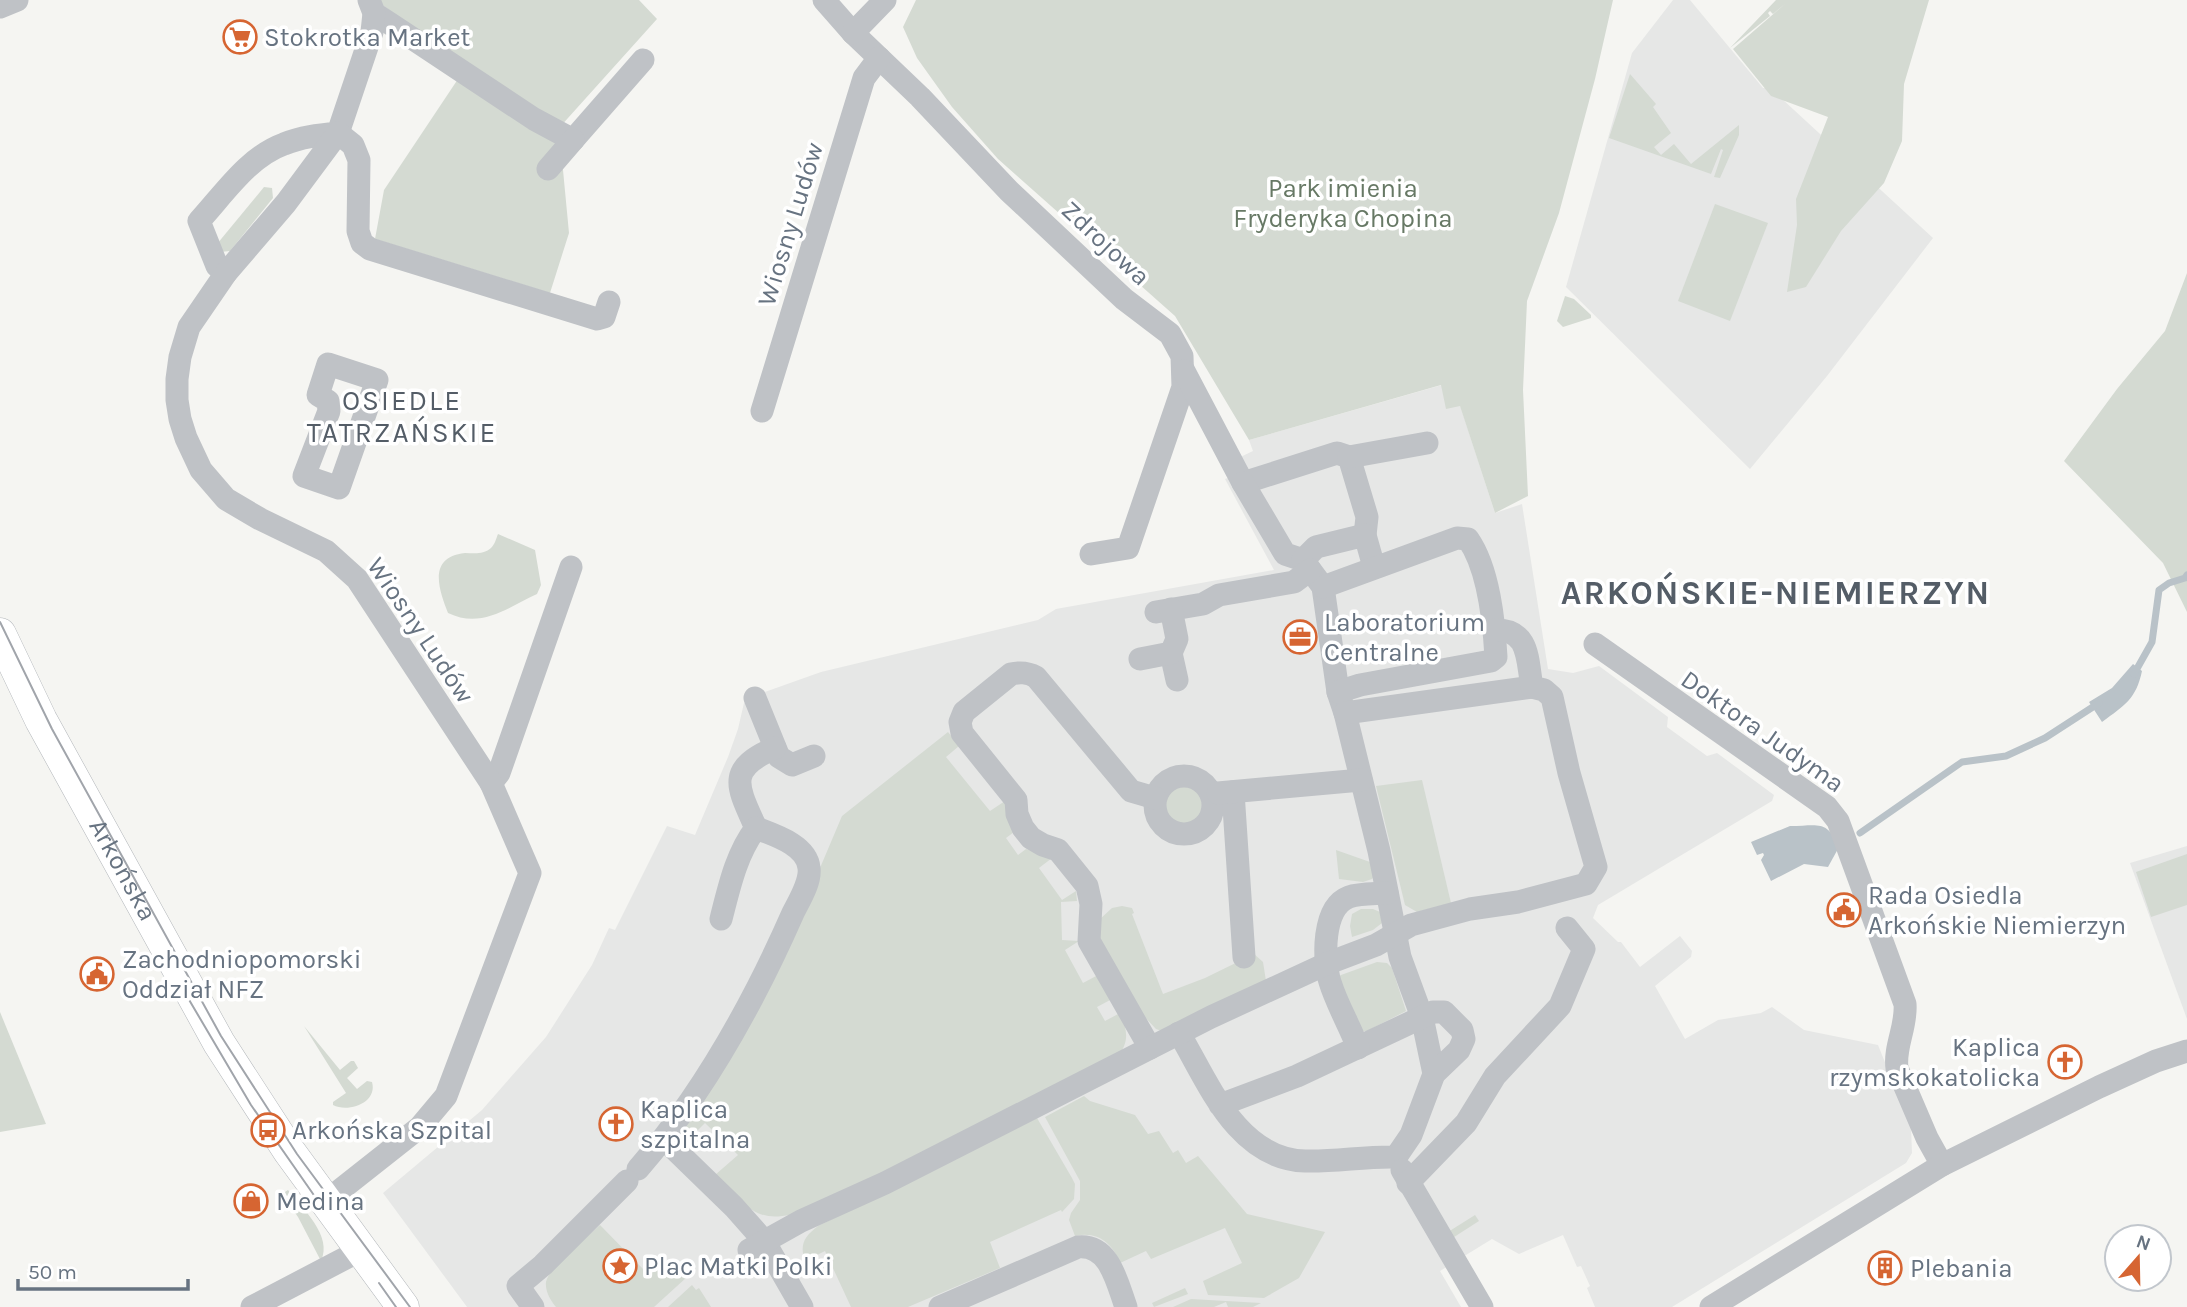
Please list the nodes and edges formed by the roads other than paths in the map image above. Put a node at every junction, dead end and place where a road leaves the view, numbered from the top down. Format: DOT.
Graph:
graph roads {
  1 [pos="17,0"];
  2 [pos="824,0"];
  3 [pos="885,0"];
  4 [pos="0,7"];
  5 [pos="371,7"];
  6 [pos="853,33"];
  7 [pos="879,58"];
  8 [pos="643,60"];
  9 [pos="338,133"];
  10 [pos="573,140"];
  11 [pos="548,169"];
  12 [pos="226,273"];
  13 [pos="609,302"];
  14 [pos="1184,371"];
  15 [pos="762,411"];
  16 [pos="1427,443"];
  17 [pos="1349,457"];
  18 [pos="304,476"];
  19 [pos="1243,483"];
  20 [pos="1365,535"];
  21 [pos="1091,554"];
  22 [pos="570,567"];
  23 [pos="1374,567"];
  24 [pos="1312,572"];
  25 [pos="1494,630"];
  26 [pos="0,634"];
  27 [pos="1595,644"];
  28 [pos="1171,653"];
  29 [pos="1140,659"];
  30 [pos="1177,680"];
  31 [pos="1532,687"];
  32 [pos="755,698"];
  33 [pos="1342,703"];
  34 [pos="775,748"];
  35 [pos="814,756"];
  36 [pos="1361,780"];
  37 [pos="491,783"];
  38 [pos="1222,793"];
  39 [pos="1155,798"];
  40 [pos="756,828"];
  41 [pos="1387,893"];
  42 [pos="721,919"];
  43 [pos="1567,928"];
  44 [pos="1395,934"];
  45 [pos="1244,957"];
  46 [pos="1326,964"];
  47 [pos="1422,1017"];
  48 [pos="1179,1033"];
  49 [pos="1150,1048"];
  50 [pos="1358,1048"];
  51 [pos="2187,1051"];
  52 [pos="1434,1074"];
  53 [pos="1220,1105"];
  54 [pos="664,1139"];
  55 [pos="1396,1157"];
  56 [pos="1942,1164"];
  57 [pos="1408,1183"];
  58 [pos="326,1202"];
  59 [pos="756,1245"];
  60 [pos="361,1250"];
  61 [pos="251,1307"];
  62 [pos="402,1307"];
  63 [pos="533,1307"];
  64 [pos="802,1307"];
  65 [pos="940,1307"];
  66 [pos="1126,1307"];
  67 [pos="1482,1307"];
  68 [pos="1711,1307"];
  1 -- 4 [label="street"];
  2 -- 6 [label="street, Zdrojowa"];
  3 -- 6 [label="street"];
  5 -- 9 [label="street, Wiosny Ludów"];
  5 -- 10 [label="street"];
  6 -- 7 [label="street, Zdrojowa"];
  7 -- 14 [label="street, Zdrojowa"];
  7 -- 15 [label="street, Wiosny Ludów"];
  8 -- 10 [label="street"];
  9 -- 12 [label="street, Wiosny Ludów"];
  9 -- 12 [label="street"];
  9 -- 13 [label="street"];
  10 -- 11 [label="street"];
  12 -- 37 [label="street, Wiosny Ludów"];
  14 -- 19 [label="street, Zdrojowa"];
  14 -- 21 [label="street"];
  16 -- 17 [label="street"];
  17 -- 19 [label="street"];
  17 -- 20 [label="street"];
  18 -- 18 [label="street"];
  19 -- 24 [label="street, Zdrojowa"];
  20 -- 23 [label="street"];
  20 -- 24 [label="street"];
  22 -- 37 [label="street"];
  23 -- 24 [label="street"];
  23 -- 25 [label="street"];
  24 -- 28 [label="street"];
  24 -- 33 [label="street"];
  25 -- 31 [label="street"];
  25 -- 33 [label="street"];
  26 -- 58 [label="street, Arkońska"];
  27 -- 56 [label="street, Doktora Judyma"];
  28 -- 29 [label="street"];
  28 -- 30 [label="street"];
  31 -- 33 [label="street"];
  31 -- 44 [label="street"];
  32 -- 34 [label="street"];
  33 -- 36 [label="street"];
  34 -- 35 [label="street"];
  34 -- 40 [label="street"];
  36 -- 38 [label="street"];
  36 -- 41 [label="street"];
  37 -- 58 [label="street, Wiosny Ludów"];
  38 -- 39 [label="street"];
  38 -- 39 [label="street"];
  38 -- 45 [label="street"];
  39 -- 49 [label="street"];
  40 -- 42 [label="street"];
  40 -- 54 [label="street"];
  41 -- 44 [label="street"];
  41 -- 46 [label="street"];
  43 -- 57 [label="street"];
  44 -- 46 [label="street"];
  44 -- 47 [label="street"];
  46 -- 48 [label="street"];
  46 -- 50 [label="street"];
  47 -- 50 [label="street"];
  47 -- 52 [label="street"];
  47 -- 52 [label="street"];
  48 -- 49 [label="street"];
  48 -- 53 [label="street"];
  49 -- 59 [label="street"];
  50 -- 53 [label="street"];
  51 -- 56 [label="street"];
  52 -- 55 [label="street"];
  53 -- 55 [label="street"];
  54 -- 59 [label="street"];
  54 -- 63 [label="street"];
  55 -- 57 [label="street"];
  56 -- 68 [label="street"];
  57 -- 67 [label="street"];
  58 -- 60 [label="street, Arkońska"];
  59 -- 64 [label="street"];
  60 -- 61 [label="street"];
  60 -- 62 [label="street, Arkońska"];
  65 -- 66 [label="street"];
}
